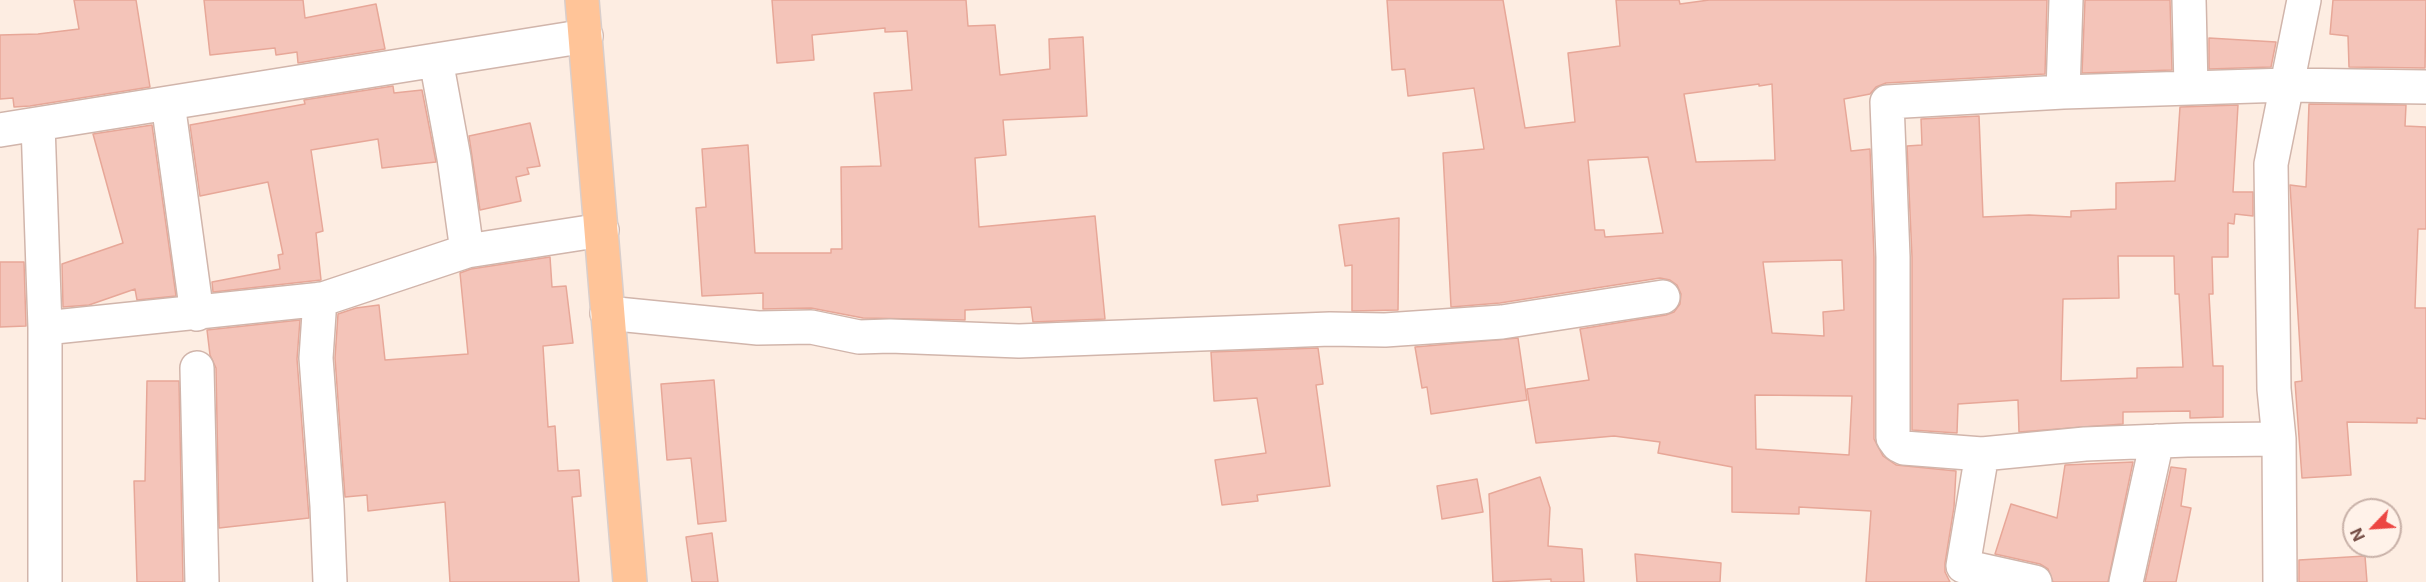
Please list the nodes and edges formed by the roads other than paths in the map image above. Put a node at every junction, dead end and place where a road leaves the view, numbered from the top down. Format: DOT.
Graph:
graph roads {
  1 [pos="582,0"];
  2 [pos="2066,0"];
  3 [pos="2189,0"];
  4 [pos="2304,0"];
  5 [pos="586,36"];
  6 [pos="436,60"];
  7 [pos="2287,85"];
  8 [pos="2426,87"];
  9 [pos="2191,88"];
  10 [pos="2062,92"];
  11 [pos="168,103"];
  12 [pos="38,124"];
  13 [pos="0,130"];
  14 [pos="602,230"];
  15 [pos="468,250"];
  16 [pos="1663,297"];
  17 [pos="320,299"];
  18 [pos="607,313"];
  19 [pos="197,314"];
  20 [pos="45,328"];
  21 [pos="197,368"];
  22 [pos="2279,439"];
  23 [pos="2157,441"];
  24 [pos="1982,454"];
  25 [pos="45,582"];
  26 [pos="202,582"];
  27 [pos="330,582"];
  28 [pos="630,582"];
  29 [pos="2035,582"];
  30 [pos="2126,582"];
  31 [pos="2280,582"];
  1 -- 5 [label="main road"];
  2 -- 10 [label="street"];
  3 -- 9 [label="street"];
  4 -- 7 [label="street"];
  5 -- 6 [label="street"];
  5 -- 14 [label="main road"];
  6 -- 11 [label="street"];
  6 -- 15 [label="street"];
  7 -- 8 [label="street"];
  7 -- 9 [label="street"];
  7 -- 22 [label="street"];
  9 -- 10 [label="street"];
  10 -- 24 [label="street"];
  11 -- 12 [label="street"];
  11 -- 19 [label="street"];
  12 -- 13 [label="street"];
  12 -- 20 [label="street"];
  14 -- 15 [label="street"];
  14 -- 18 [label="main road"];
  15 -- 17 [label="street"];
  16 -- 18 [label="street"];
  17 -- 19 [label="street"];
  17 -- 27 [label="street"];
  18 -- 28 [label="main road"];
  19 -- 20 [label="street"];
  20 -- 25 [label="street"];
  21 -- 26 [label="street"];
  22 -- 23 [label="street"];
  22 -- 31 [label="street"];
  23 -- 24 [label="street"];
  23 -- 30 [label="street"];
  24 -- 29 [label="street"];
}
